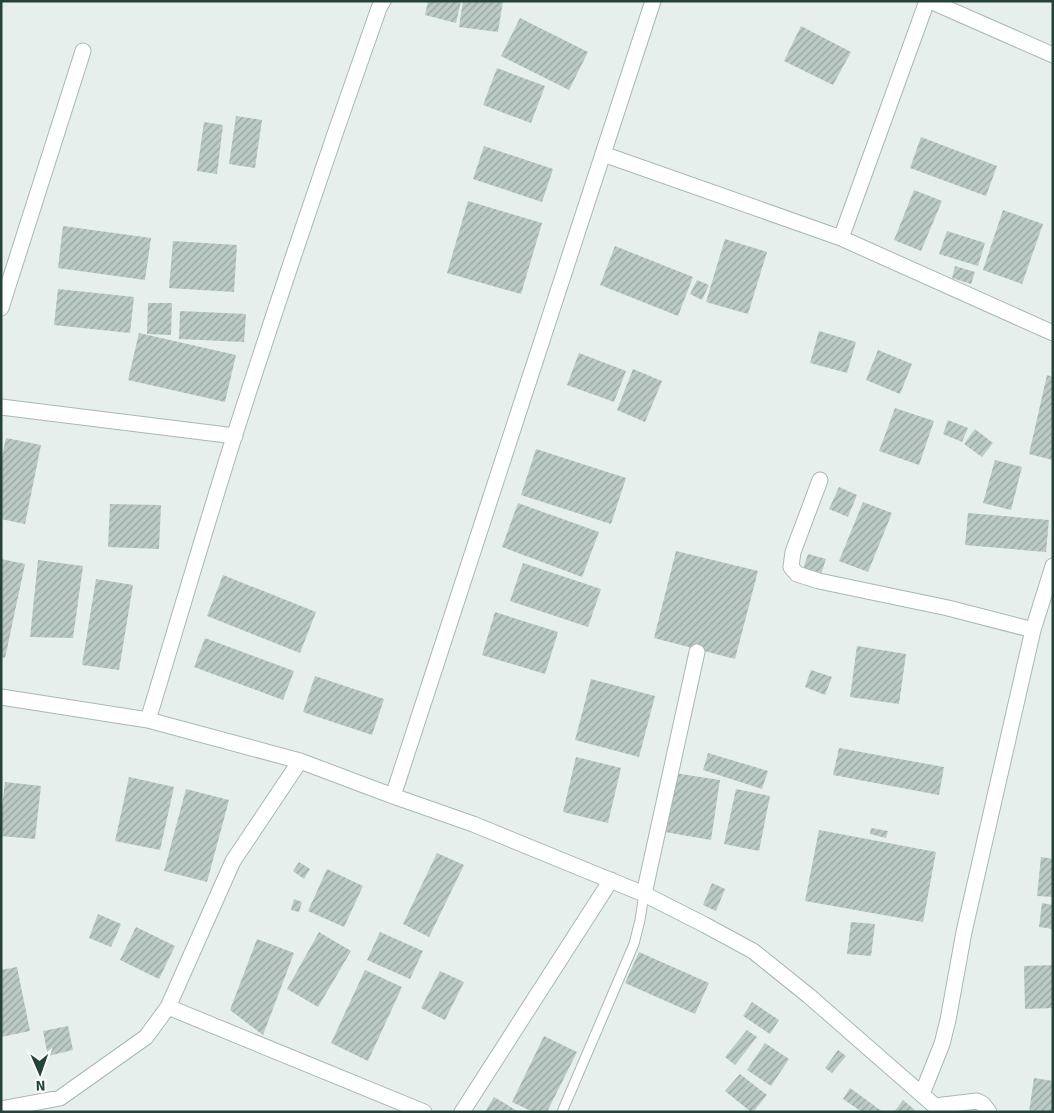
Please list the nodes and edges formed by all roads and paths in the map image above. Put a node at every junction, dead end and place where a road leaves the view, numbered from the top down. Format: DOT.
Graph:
graph roads {
  1 [pos="383,1"];
  2 [pos="653,1"];
  3 [pos="928,1"];
  4 [pos="83,51"];
  5 [pos="1053,55"];
  6 [pos="603,154"];
  7 [pos="840,238"];
  8 [pos="1,308"];
  9 [pos="1053,333"];
  10 [pos="1,407"];
  11 [pos="235,436"];
  12 [pos="820,480"];
  13 [pos="1053,566"];
  14 [pos="1034,630"];
  15 [pos="696,652"];
  16 [pos="1,697"];
  17 [pos="148,720"];
  18 [pos="300,761"];
  19 [pos="393,796"];
  20 [pos="611,880"];
  21 [pos="644,894"];
  22 [pos="168,1007"];
  23 [pos="922,1094"];
  24 [pos="1,1108"];
  25 [pos="938,1109"];
  26 [pos="424,1112"];
  27 [pos="462,1112"];
  28 [pos="562,1112"];
  29 [pos="989,1112"];
  1 -- 11 [label="street"];
  2 -- 6 [label="street"];
  3 -- 5 [label="street"];
  3 -- 7 [label="street"];
  4 -- 8 [label="street"];
  6 -- 7 [label="street"];
  6 -- 19 [label="street"];
  7 -- 9 [label="street"];
  10 -- 11 [label="street"];
  11 -- 17 [label="street"];
  12 -- 14 [label="street"];
  13 -- 14 [label="street"];
  14 -- 23 [label="street"];
  15 -- 21 [label="street"];
  16 -- 17 [label="street"];
  17 -- 18 [label="street"];
  18 -- 19 [label="street"];
  18 -- 22 [label="street"];
  19 -- 20 [label="street"];
  20 -- 21 [label="street"];
  20 -- 27 [label="street"];
  21 -- 23 [label="street"];
  21 -- 28 [label="lane"];
  22 -- 24 [label="street"];
  22 -- 26 [label="street"];
  23 -- 25 [label="street"];
  25 -- 29 [label="street"];
}
